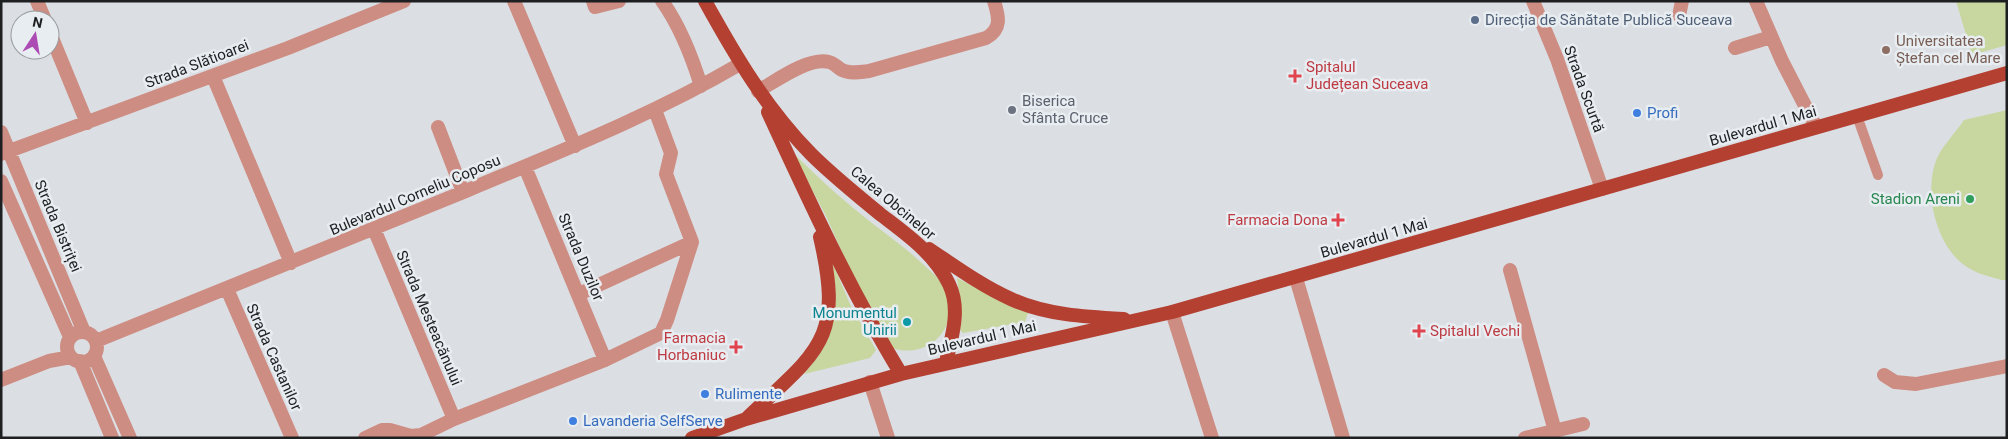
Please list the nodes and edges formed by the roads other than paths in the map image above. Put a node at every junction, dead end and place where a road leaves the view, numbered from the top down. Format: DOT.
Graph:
graph roads {
  1 [pos="404,1"];
  2 [pos="514,1"];
  3 [pos="593,1"];
  4 [pos="619,1"];
  5 [pos="662,1"];
  6 [pos="705,1"];
  7 [pos="994,1"];
  8 [pos="1534,1"];
  9 [pos="1682,1"];
  10 [pos="1756,1"];
  11 [pos="1679,16"];
  12 [pos="1771,37"];
  13 [pos="1735,48"];
  14 [pos="60,57"];
  15 [pos="740,64"];
  16 [pos="2007,73"];
  17 [pos="213,76"];
  18 [pos="701,86"];
  19 [pos="758,91"];
  20 [pos="655,110"];
  21 [pos="1858,116"];
  22 [pos="87,123"];
  23 [pos="438,127"];
  24 [pos="1816,127"];
  25 [pos="1,132"];
  26 [pos="575,146"];
  27 [pos="5,152"];
  28 [pos="525,167"];
  29 [pos="1878,174"];
  30 [pos="1,181"];
  31 [pos="1602,189"];
  32 [pos="463,192"];
  33 [pos="815,215"];
  34 [pos="374,229"];
  35 [pos="916,241"];
  36 [pos="692,242"];
  37 [pos="291,264"];
  38 [pos="1510,270"];
  39 [pos="1296,278"];
  40 [pos="227,289"];
  41 [pos="579,294"];
  42 [pos="1172,312"];
  43 [pos="1142,320"];
  44 [pos="84,332"];
  45 [pos="96,341"];
  46 [pos="72,351"];
  47 [pos="94,356"];
  48 [pos="605,360"];
  49 [pos="946,362"];
  50 [pos="2007,366"];
  51 [pos="901,374"];
  52 [pos="1884,375"];
  53 [pos="1,380"];
  54 [pos="870,382"];
  55 [pos="454,419"];
  56 [pos="746,419"];
  57 [pos="1583,424"];
  58 [pos="1555,431"];
  59 [pos="112,438"];
  60 [pos="130,438"];
  61 [pos="292,438"];
  62 [pos="365,438"];
  63 [pos="692,438"];
  64 [pos="888,438"];
  65 [pos="1212,438"];
  66 [pos="1343,438"];
  67 [pos="1525,438"];
  1 -- 17 [label="street, Strada Slătioarei"];
  2 -- 26 [label="street"];
  3 -- 4 [label="street"];
  5 -- 18 [label="street"];
  6 -- 15 [label="main road, Calea Obcinelor"];
  7 -- 19 [label="street"];
  8 -- 31 [label="street, Strada Scurtă"];
  9 -- 11 [label="street"];
  10 -- 12 [label="street"];
  12 -- 13 [label="street"];
  12 -- 24 [label="street"];
  14 -- 22 [label="street"];
  15 -- 18 [label="street, Bulevardul Corneliu Coposu"];
  15 -- 19 [label="main road, Calea Obcinelor"];
  16 -- 21 [label="main road, Bulevardul 1 Mai"];
  17 -- 22 [label="street, Strada Slătioarei"];
  17 -- 37 [label="street"];
  18 -- 20 [label="street, Bulevardul Corneliu Coposu"];
  19 -- 33 [label="main road, Calea Obcinelor"];
  19 -- 35 [label="main road, Calea Obcinelor"];
  20 -- 26 [label="street, Bulevardul Corneliu Coposu"];
  20 -- 36 [label="street"];
  21 -- 24 [label="main road, Bulevardul 1 Mai"];
  21 -- 29 [label="street"];
  22 -- 27 [label="street, Strada Slătioarei"];
  23 -- 32 [label="street"];
  24 -- 31 [label="main road, Bulevardul 1 Mai"];
  25 -- 27 [label="street, Strada Bistriței"];
  26 -- 28 [label="street, Bulevardul Corneliu Coposu"];
  27 -- 44 [label="street, Strada Bistriței"];
  28 -- 32 [label="street, Bulevardul Corneliu Coposu"];
  28 -- 41 [label="street, Strada Duzilor"];
  30 -- 46 [label="street"];
  31 -- 39 [label="main road, Bulevardul 1 Mai"];
  32 -- 34 [label="street, Bulevardul Corneliu Coposu"];
  33 -- 51 [label="main road, Calea Obcinelor"];
  33 -- 56 [label="main road"];
  34 -- 37 [label="street, Bulevardul Corneliu Coposu"];
  34 -- 55 [label="street, Strada Mesteacănului"];
  35 -- 43 [label="main road"];
  35 -- 49 [label="main road, Calea Obcinelor"];
  36 -- 41 [label="street"];
  36 -- 48 [label="street"];
  37 -- 40 [label="street, Bulevardul Corneliu Coposu"];
  38 -- 58 [label="street"];
  39 -- 42 [label="main road, Bulevardul 1 Mai"];
  39 -- 66 [label="street"];
  40 -- 45 [label="street, Bulevardul Corneliu Coposu"];
  40 -- 61 [label="street, Strada Castanilor"];
  41 -- 48 [label="street, Strada Duzilor"];
  42 -- 43 [label="main road, Bulevardul 1 Mai"];
  42 -- 65 [label="street"];
  43 -- 49 [label="main road, Bulevardul 1 Mai"];
  44 -- 45 [label="street"];
  44 -- 46 [label="street"];
  45 -- 47 [label="street"];
  46 -- 47 [label="street"];
  46 -- 53 [label="street"];
  46 -- 59 [label="street"];
  47 -- 60 [label="street"];
  48 -- 55 [label="street"];
  49 -- 51 [label="main road, Bulevardul 1 Mai"];
  50 -- 52 [label="street"];
  51 -- 54 [label="main road, Bulevardul 1 Mai"];
  54 -- 56 [label="main road, Bulevardul 1 Mai"];
  54 -- 64 [label="street"];
  55 -- 62 [label="street"];
  56 -- 63 [label="main road, Bulevardul 1 Mai"];
  57 -- 58 [label="street"];
  58 -- 67 [label="street"];
}
